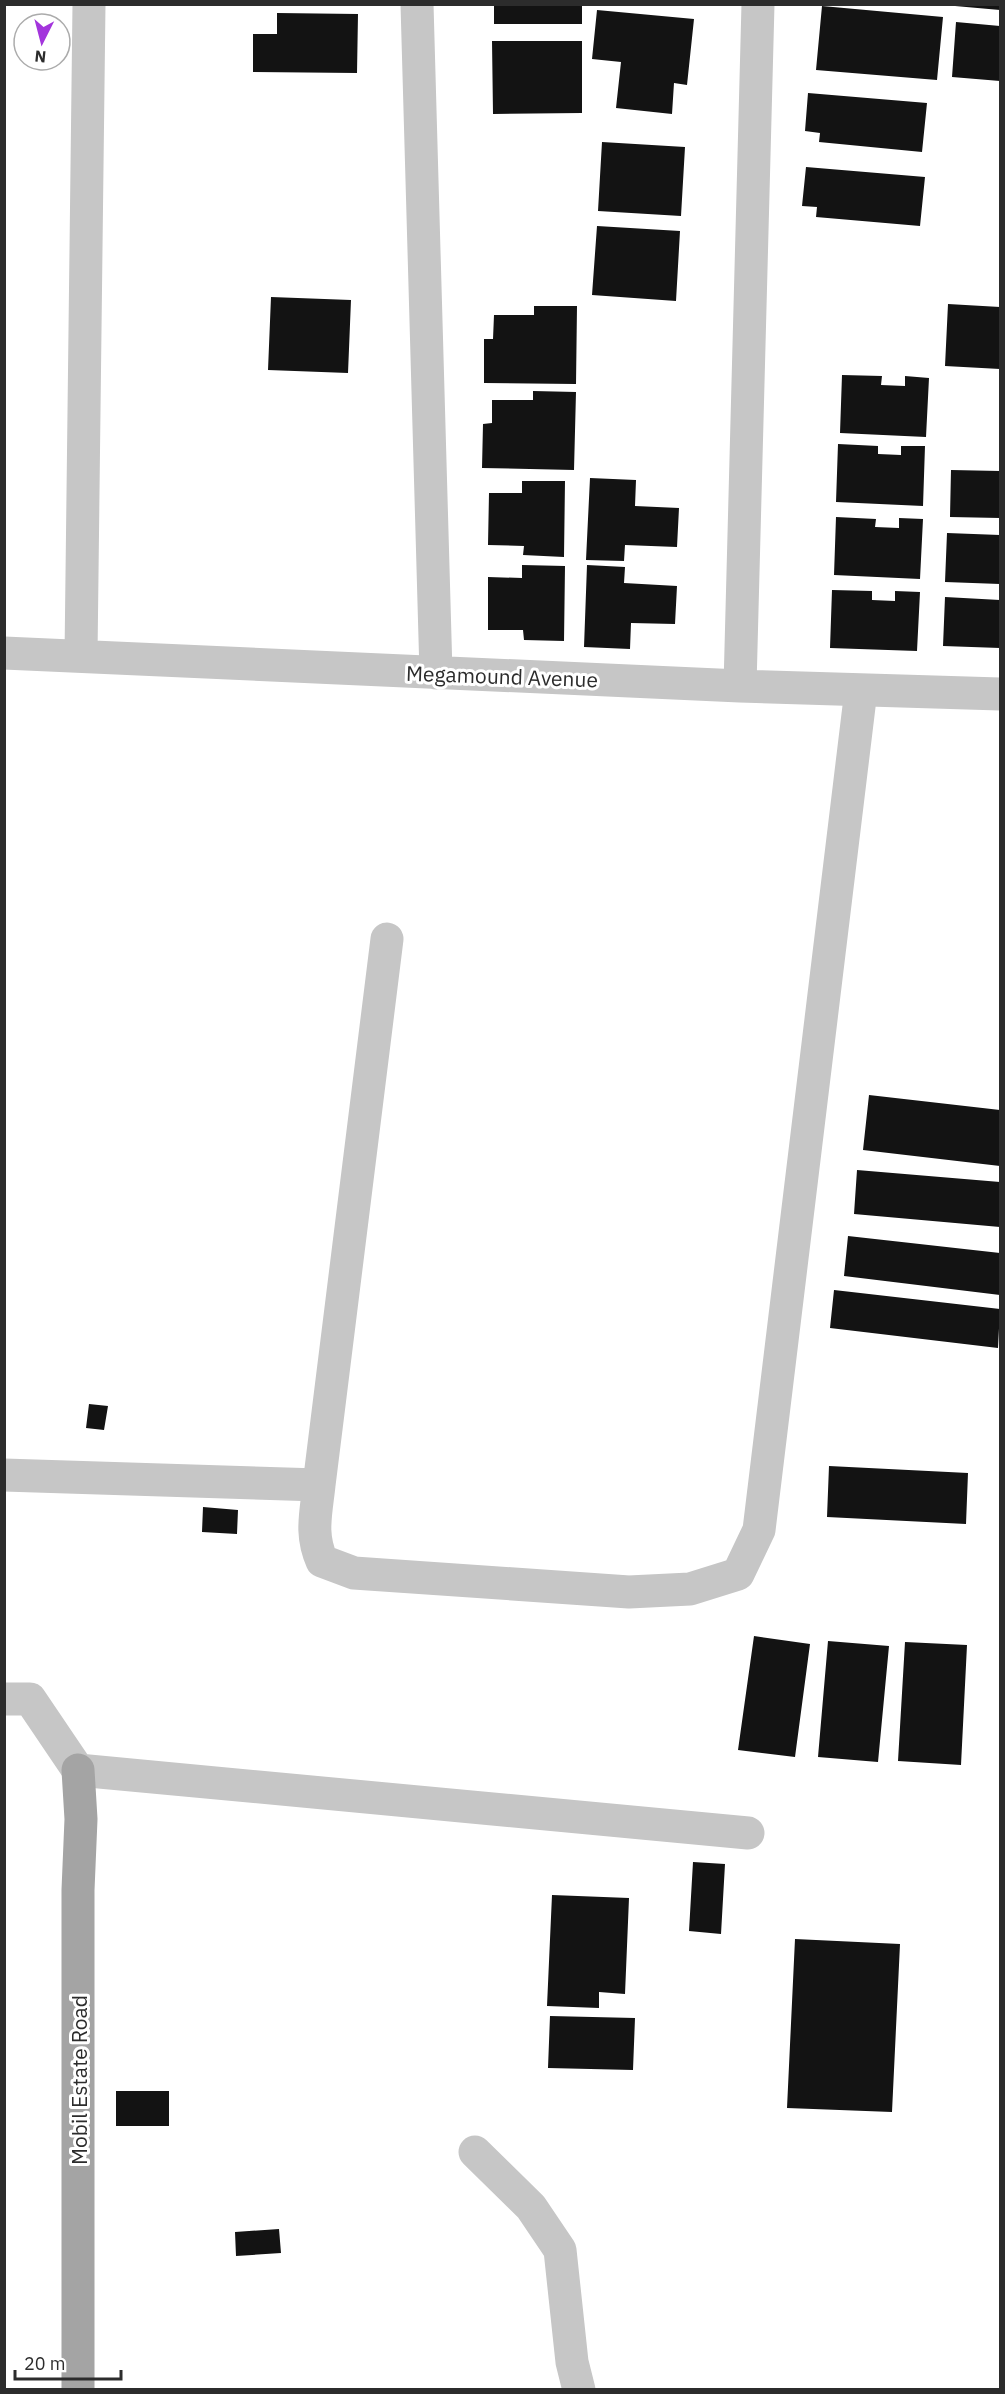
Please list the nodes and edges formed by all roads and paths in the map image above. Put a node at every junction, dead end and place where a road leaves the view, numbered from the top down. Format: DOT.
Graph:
graph roads {
  1 [pos="89,4"];
  2 [pos="417,4"];
  3 [pos="758,4"];
  4 [pos="4,654"];
  5 [pos="81,656"];
  6 [pos="436,674"];
  7 [pos="740,686"];
  8 [pos="861,690"];
  9 [pos="1000,694"];
  10 [pos="387,939"];
  11 [pos="4,1475"];
  12 [pos="319,1485"];
  13 [pos="4,1699"];
  14 [pos="78,1770"];
  15 [pos="748,1833"];
  16 [pos="475,2152"];
  17 [pos="78,2390"];
  18 [pos="579,2390"];
  1 -- 5 [label="street"];
  2 -- 6 [label="street"];
  3 -- 7 [label="street"];
  4 -- 5 [label="street, Megamound Avenue"];
  5 -- 6 [label="street, Megamound Avenue"];
  6 -- 7 [label="street, Megamound Avenue"];
  7 -- 8 [label="street, Megamound Avenue"];
  8 -- 9 [label="street, Megamound Avenue"];
  8 -- 12 [label="street"];
  10 -- 12 [label="street"];
  11 -- 12 [label="street"];
  13 -- 14 [label="street"];
  14 -- 15 [label="street"];
  14 -- 17 [label="main road, Mobil Estate Road"];
  16 -- 18 [label="street"];
}
